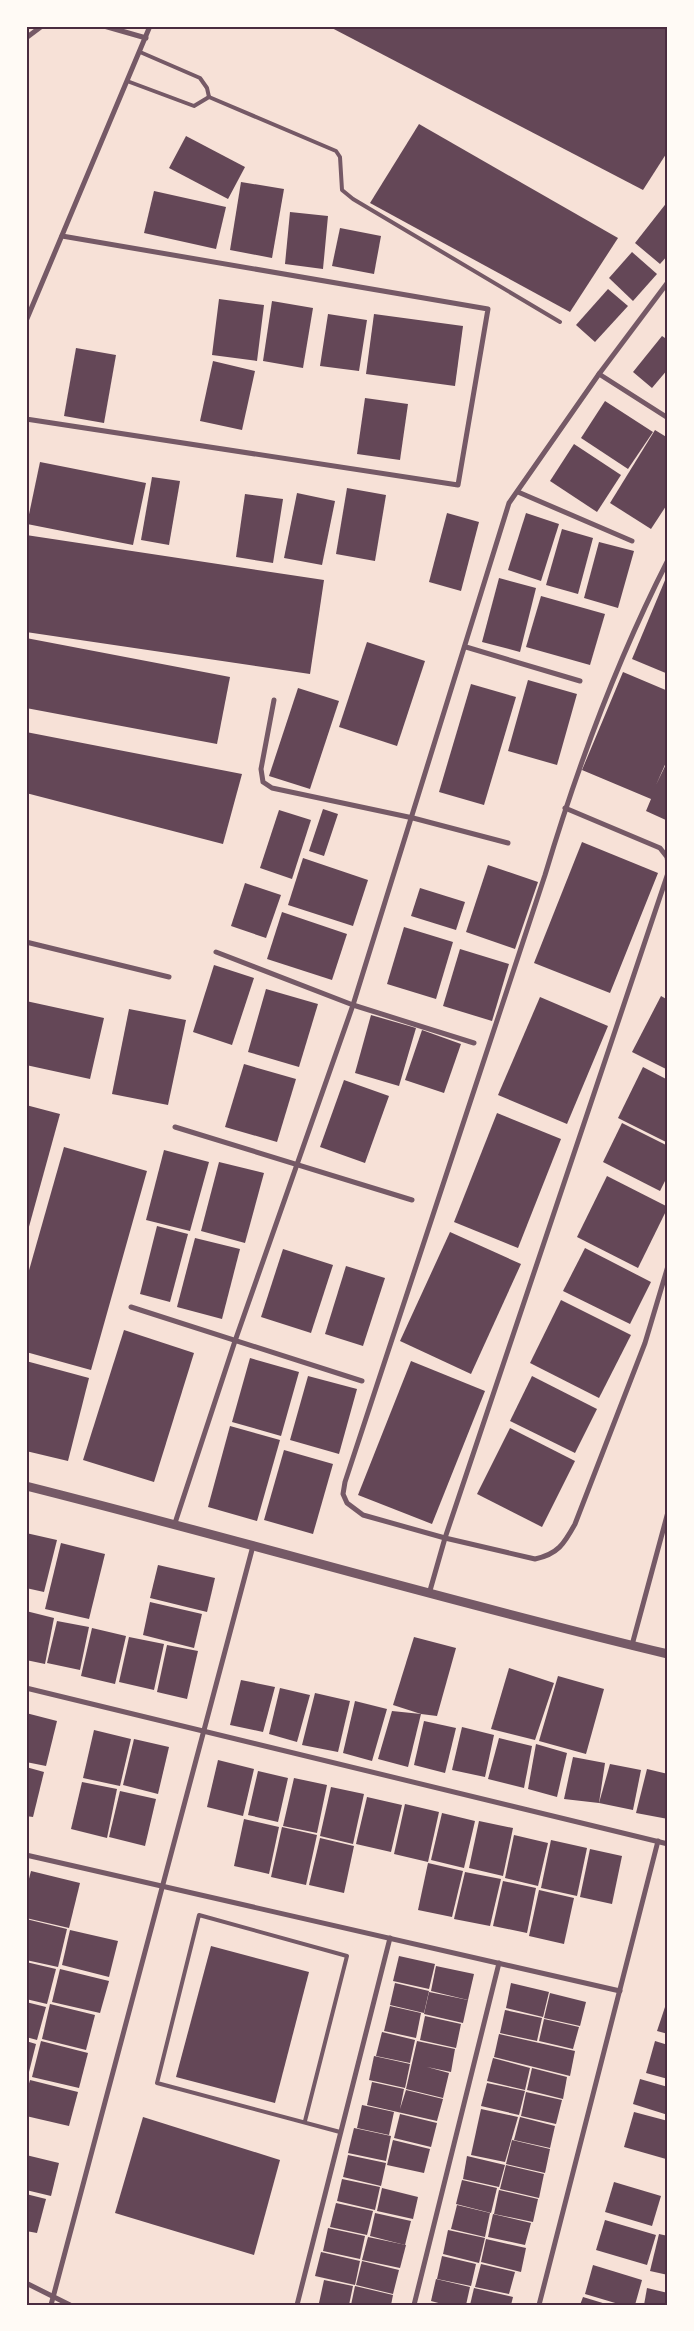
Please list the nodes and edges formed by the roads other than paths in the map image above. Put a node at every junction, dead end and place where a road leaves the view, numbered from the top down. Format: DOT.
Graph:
graph roads {
  1 [pos="42,26"];
  2 [pos="104,26"];
  3 [pos="150,26"];
  4 [pos="26,38"];
  5 [pos="146,38"];
  6 [pos="140,52"];
  7 [pos="127,81"];
  8 [pos="209,97"];
  9 [pos="62,236"];
  10 [pos="668,282"];
  11 [pos="26,321"];
  12 [pos="560,322"];
  13 [pos="599,374"];
  14 [pos="668,418"];
  15 [pos="26,419"];
  16 [pos="518,492"];
  17 [pos="632,541"];
  18 [pos="668,560"];
  19 [pos="466,646"];
  20 [pos="580,681"];
  21 [pos="274,700"];
  22 [pos="565,808"];
  23 [pos="413,818"];
  24 [pos="508,843"];
  25 [pos="668,864"];
  26 [pos="668,873"];
  27 [pos="26,942"];
  28 [pos="216,952"];
  29 [pos="169,978"];
  30 [pos="353,1005"];
  31 [pos="474,1043"];
  32 [pos="175,1127"];
  33 [pos="296,1163"];
  34 [pos="412,1200"];
  35 [pos="668,1266"];
  36 [pos="131,1307"];
  37 [pos="235,1341"];
  38 [pos="362,1381"];
  39 [pos="26,1486"];
  40 [pos="668,1512"];
  41 [pos="175,1523"];
  42 [pos="445,1538"];
  43 [pos="253,1546"];
  44 [pos="429,1594"];
  45 [pos="632,1645"];
  46 [pos="668,1654"];
  47 [pos="26,1688"];
  48 [pos="203,1731"];
  49 [pos="658,1841"];
  50 [pos="668,1844"];
  51 [pos="26,1855"];
  52 [pos="163,1886"];
  53 [pos="390,1938"];
  54 [pos="499,1963"];
  55 [pos="620,1990"];
  56 [pos="305,2121"];
  57 [pos="340,2132"];
  58 [pos="26,2283"];
  59 [pos="53,2297"];
  60 [pos="51,2305"];
  61 [pos="70,2305"];
  62 [pos="296,2305"];
  63 [pos="414,2305"];
  64 [pos="539,2305"];
  1 -- 4 [label="street"];
  2 -- 5 [label="street"];
  3 -- 5 [label="street"];
  5 -- 6 [label="street"];
  6 -- 7 [label="street"];
  6 -- 8 [label="lane"];
  7 -- 8 [label="lane"];
  7 -- 9 [label="street"];
  8 -- 12 [label="lane"];
  9 -- 11 [label="street"];
  9 -- 15 [label="street"];
  10 -- 13 [label="street"];
  13 -- 14 [label="street"];
  13 -- 16 [label="street"];
  16 -- 17 [label="street"];
  16 -- 19 [label="street"];
  18 -- 22 [label="street"];
  19 -- 20 [label="street"];
  19 -- 23 [label="street"];
  21 -- 23 [label="street"];
  22 -- 25 [label="street"];
  22 -- 42 [label="street"];
  23 -- 24 [label="street"];
  23 -- 30 [label="street"];
  26 -- 42 [label="street"];
  27 -- 29 [label="street"];
  28 -- 30 [label="street"];
  30 -- 31 [label="street"];
  30 -- 33 [label="street"];
  32 -- 33 [label="street"];
  33 -- 34 [label="street"];
  33 -- 37 [label="street"];
  35 -- 42 [label="street"];
  36 -- 37 [label="street"];
  37 -- 38 [label="street"];
  37 -- 41 [label="street"];
  39 -- 41 [label="street"];
  40 -- 45 [label="street"];
  41 -- 43 [label="street"];
  42 -- 44 [label="street"];
  43 -- 44 [label="street"];
  43 -- 48 [label="street"];
  44 -- 45 [label="street"];
  45 -- 46 [label="street"];
  47 -- 48 [label="street"];
  48 -- 49 [label="street"];
  48 -- 52 [label="street"];
  49 -- 50 [label="street"];
  49 -- 55 [label="street"];
  51 -- 52 [label="street"];
  52 -- 53 [label="street"];
  52 -- 59 [label="street"];
  53 -- 54 [label="street"];
  53 -- 57 [label="street"];
  54 -- 55 [label="street"];
  54 -- 63 [label="street"];
  55 -- 64 [label="street"];
  56 -- 56 [label="lane"];
  56 -- 57 [label="lane"];
  57 -- 62 [label="street"];
  58 -- 59 [label="street"];
  59 -- 60 [label="street"];
  59 -- 61 [label="street"];
}
